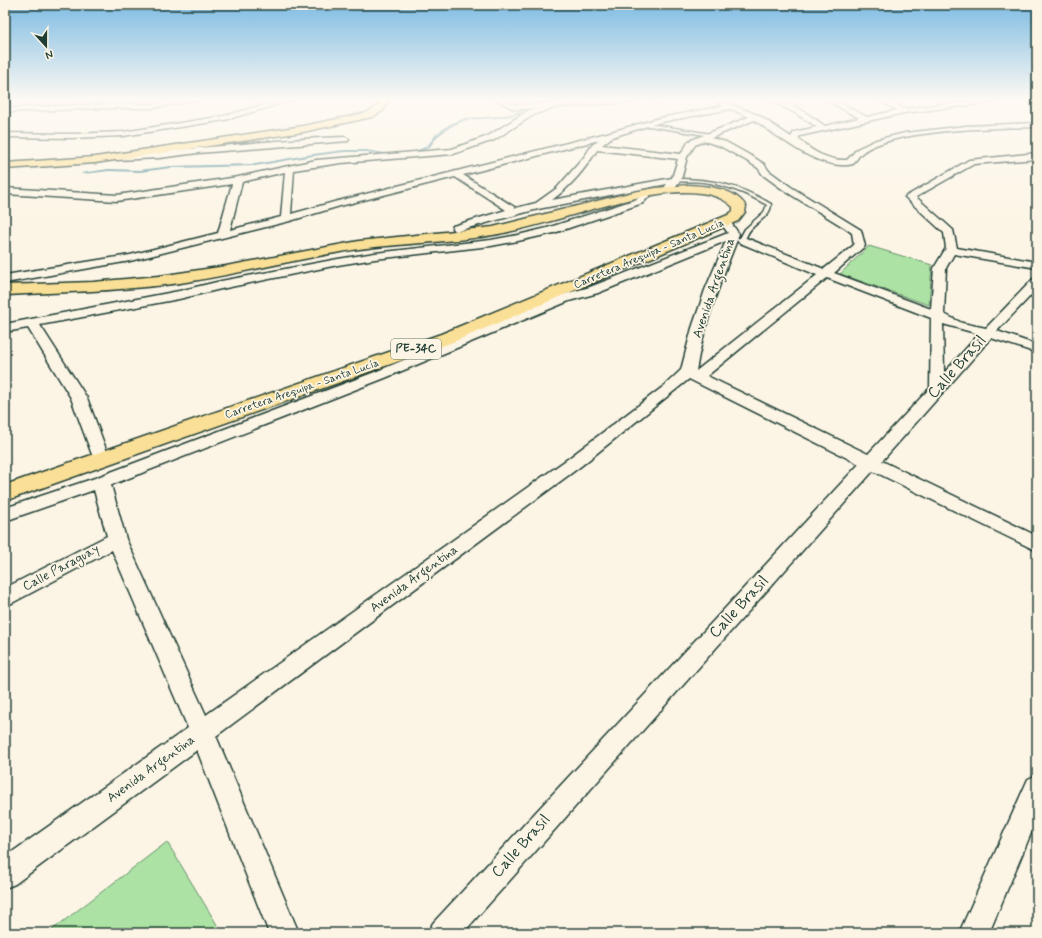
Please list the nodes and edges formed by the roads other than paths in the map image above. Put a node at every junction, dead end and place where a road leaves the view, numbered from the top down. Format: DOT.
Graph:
graph roads {
  1 [pos="204,144"];
  2 [pos="269,144"];
  3 [pos="474,144"];
  4 [pos="575,144"];
  5 [pos="599,144"];
  6 [pos="692,144"];
  7 [pos="722,144"];
  8 [pos="797,144"];
  9 [pos="872,144"];
  10 [pos="801,146"];
  11 [pos="595,147"];
  12 [pos="1037,156"];
  13 [pos="683,157"];
  14 [pos="110,158"];
  15 [pos="5,166"];
  16 [pos="290,169"];
  17 [pos="456,174"];
  18 [pos="238,180"];
  19 [pos="671,185"];
  20 [pos="5,191"];
  21 [pos="647,193"];
  22 [pos="534,208"];
  23 [pos="516,212"];
  24 [pos="286,219"];
  25 [pos="457,228"];
  26 [pos="734,232"];
  27 [pos="223,235"];
  28 [pos="951,250"];
  29 [pos="1037,265"];
  30 [pos="826,274"];
  31 [pos="5,279"];
  32 [pos="1037,282"];
  33 [pos="5,290"];
  34 [pos="938,316"];
  35 [pos="31,322"];
  36 [pos="5,328"];
  37 [pos="988,333"];
  38 [pos="1037,349"];
  39 [pos="693,374"];
  40 [pos="937,389"];
  41 [pos="871,462"];
  42 [pos="102,471"];
  43 [pos="5,493"];
  44 [pos="5,515"];
  45 [pos="117,539"];
  46 [pos="1037,544"];
  47 [pos="5,597"];
  48 [pos="202,732"];
  49 [pos="1037,788"];
  50 [pos="5,874"];
  51 [pos="284,933"];
  52 [pos="443,933"];
  53 [pos="974,933"];
  1 -- 14 [label="main road"];
  2 -- 14 [label="street"];
  3 -- 16 [label="street"];
  4 -- 17 [label="street"];
  5 -- 11 [label="street"];
  6 -- 13 [label="street"];
  7 -- 30 [label="street"];
  8 -- 10 [label="street"];
  9 -- 10 [label="street"];
  11 -- 13 [label="street"];
  11 -- 22 [label="street"];
  12 -- 28 [label="street"];
  13 -- 19 [label="street"];
  14 -- 15 [label="main road"];
  16 -- 18 [label="street"];
  16 -- 24 [label="street"];
  17 -- 23 [label="street"];
  17 -- 24 [label="street"];
  18 -- 20 [label="street"];
  18 -- 27 [label="street"];
  19 -- 21 [label="main road, Carretera Arequipa - Santa Lucía / PE-34C"];
  19 -- 22 [label="street"];
  19 -- 26 [label="main road, Carretera Arequipa - Santa Lucía / PE-34C"];
  19 -- 26 [label="lane"];
  21 -- 33 [label="main road, Carretera Arequipa - Santa Lucía / PE-34C"];
  21 -- 35 [label="street"];
  22 -- 23 [label="street"];
  23 -- 25 [label="street"];
  24 -- 27 [label="street"];
  26 -- 30 [label="street"];
  26 -- 39 [label="street, Avenida Argentina"];
  26 -- 42 [label="main road, Carretera Arequipa - Santa Lucía / PE-34C"];
  27 -- 31 [label="street"];
  28 -- 29 [label="street"];
  28 -- 34 [label="street"];
  30 -- 34 [label="street"];
  30 -- 39 [label="street"];
  32 -- 37 [label="street, Calle Brasil"];
  34 -- 37 [label="street"];
  34 -- 40 [label="street"];
  35 -- 36 [label="street"];
  35 -- 42 [label="street"];
  37 -- 38 [label="street"];
  37 -- 40 [label="street, Calle Brasil"];
  39 -- 41 [label="street"];
  39 -- 48 [label="street, Avenida Argentina"];
  40 -- 41 [label="street, Calle Brasil"];
  41 -- 46 [label="street"];
  41 -- 52 [label="street, Calle Brasil"];
  42 -- 43 [label="main road, Carretera Arequipa - Santa Lucía / PE-34C"];
  42 -- 44 [label="street"];
  42 -- 45 [label="street"];
  45 -- 47 [label="street, Calle Paraguay"];
  45 -- 48 [label="street"];
  48 -- 50 [label="street, Avenida Argentina"];
  48 -- 51 [label="street"];
  49 -- 53 [label="street"];
}
